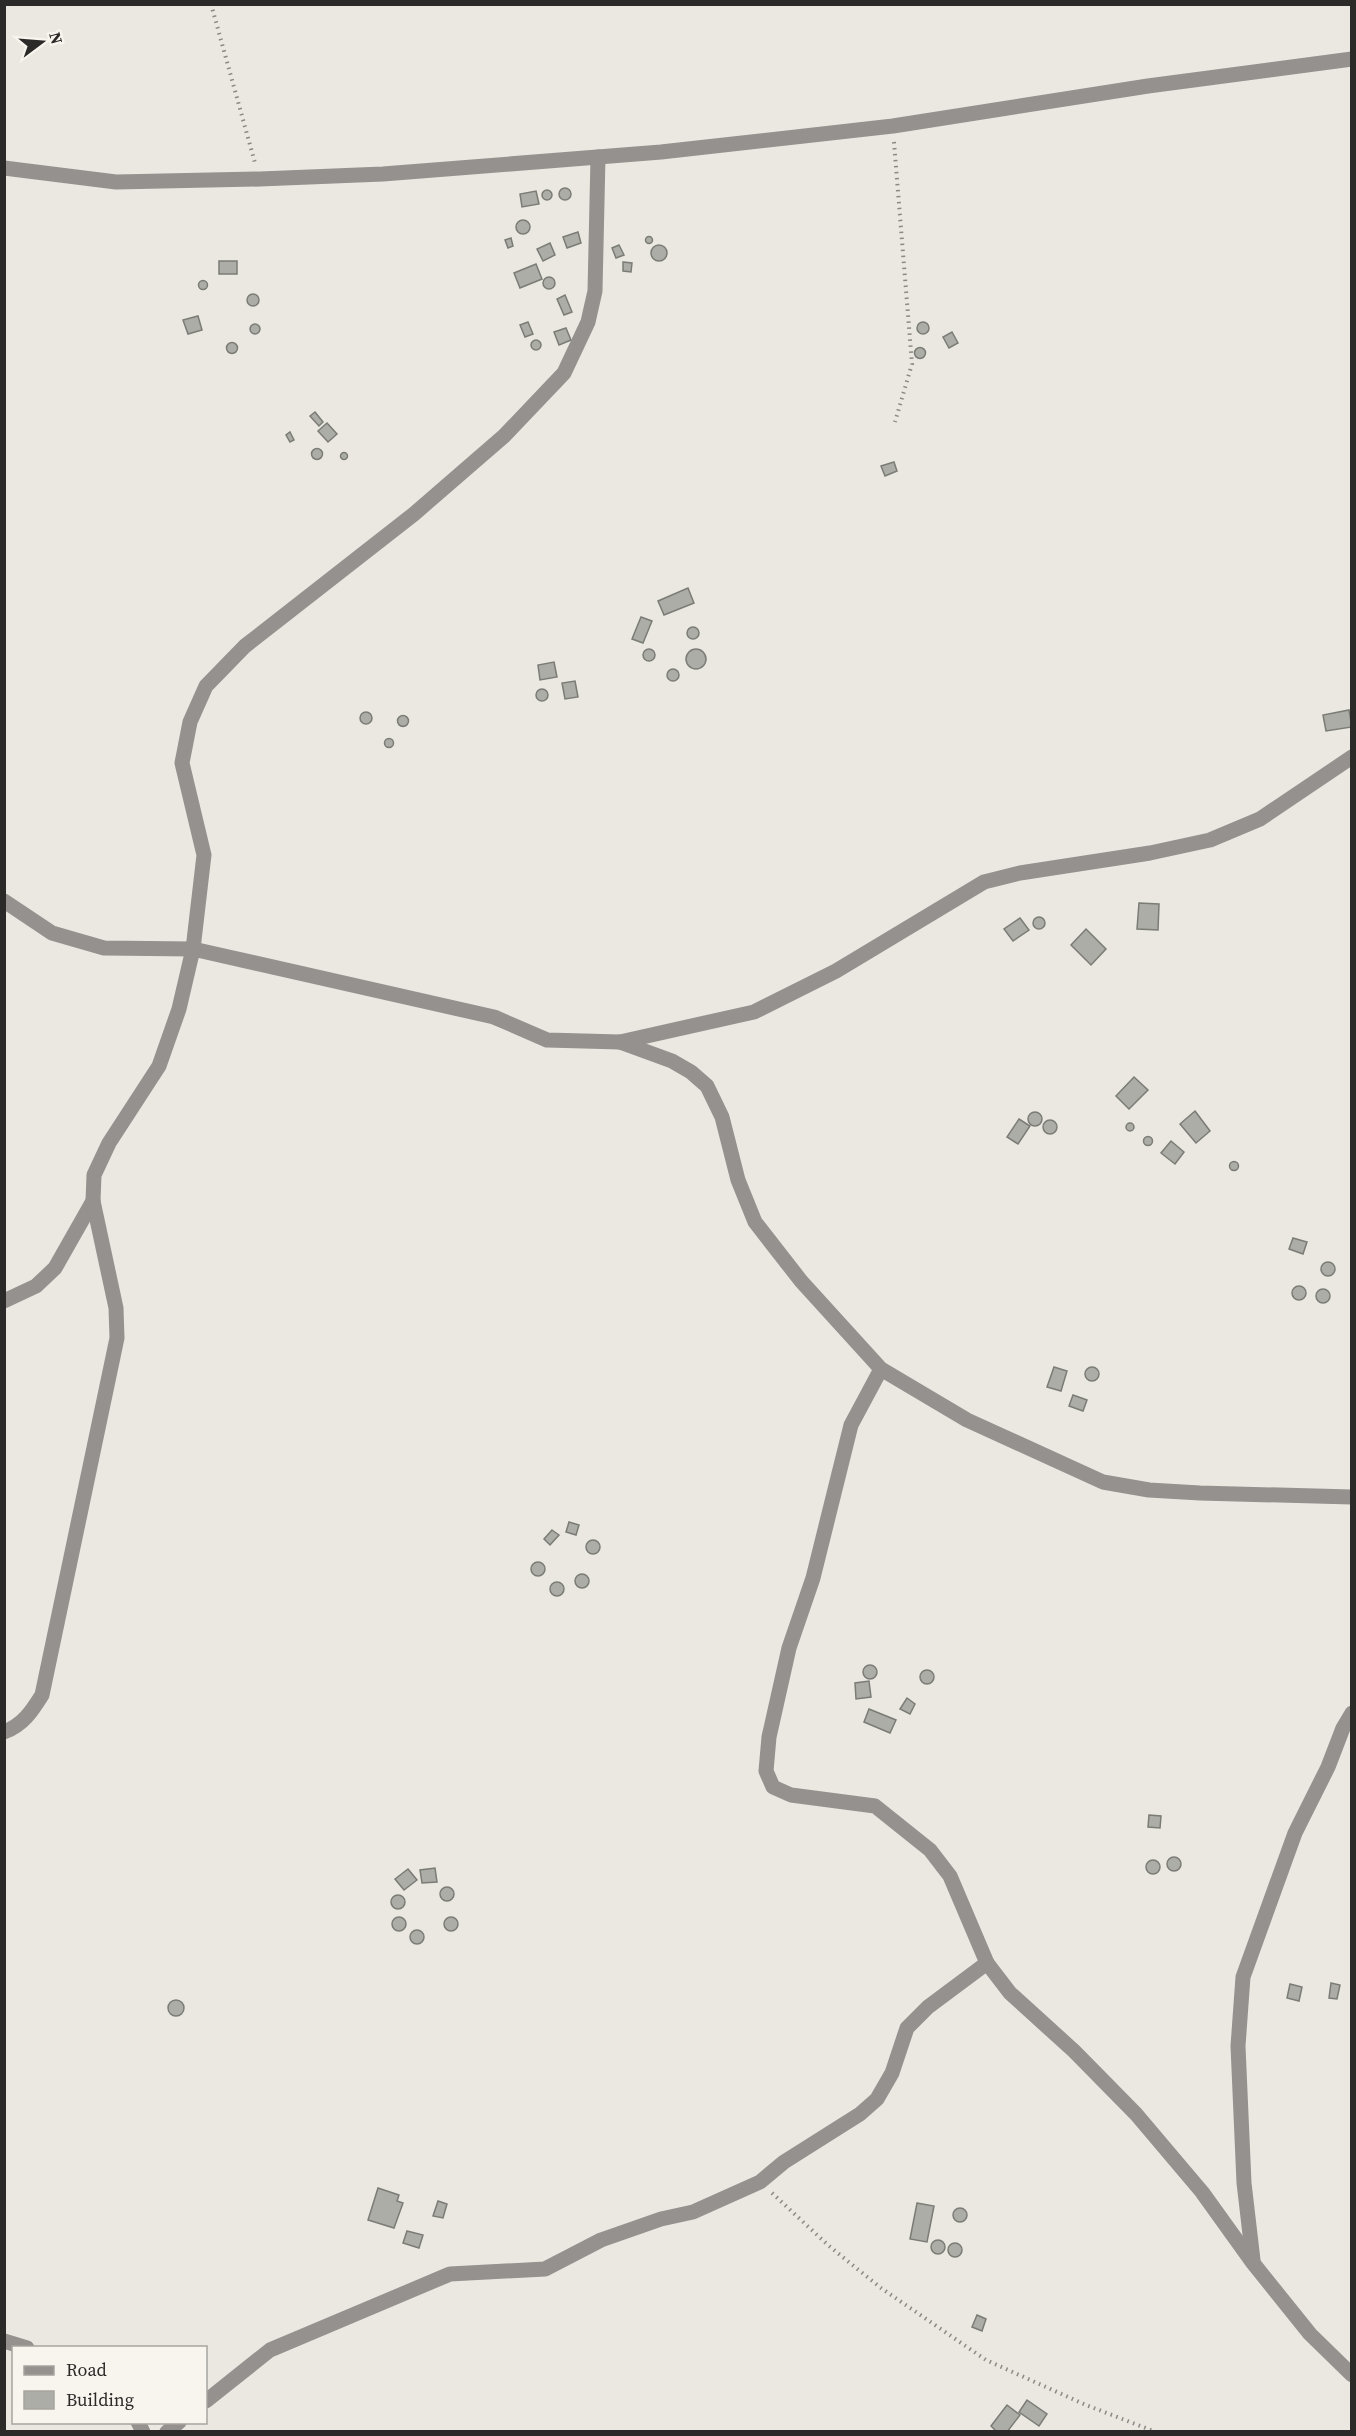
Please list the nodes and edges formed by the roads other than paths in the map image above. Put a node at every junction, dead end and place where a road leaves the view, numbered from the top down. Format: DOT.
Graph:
graph roads {
  1 [pos="1352,58"];
  2 [pos="598,157"];
  3 [pos="4,168"];
  4 [pos="1352,757"];
  5 [pos="4,901"];
  6 [pos="193,950"];
  7 [pos="620,1042"];
  8 [pos="93,1201"];
  9 [pos="4,1301"];
  10 [pos="881,1369"];
  11 [pos="1352,1497"];
  12 [pos="1352,1713"];
  13 [pos="4,1732"];
  14 [pos="987,1963"];
  15 [pos="1253,2263"];
  16 [pos="4,2341"];
  17 [pos="20,2346"];
  18 [pos="1352,2375"];
  19 [pos="207,2400"];
  1 -- 2 [label="street"];
  2 -- 3 [label="street"];
  2 -- 6 [label="street"];
  4 -- 7 [label="street"];
  5 -- 6 [label="street"];
  6 -- 7 [label="street"];
  6 -- 8 [label="street"];
  7 -- 10 [label="street"];
  8 -- 9 [label="street"];
  8 -- 13 [label="street"];
  10 -- 11 [label="street"];
  10 -- 14 [label="street"];
  12 -- 15 [label="street"];
  14 -- 15 [label="street"];
  14 -- 19 [label="street"];
  15 -- 18 [label="street"];
  16 -- 17 [label="street"];
}
